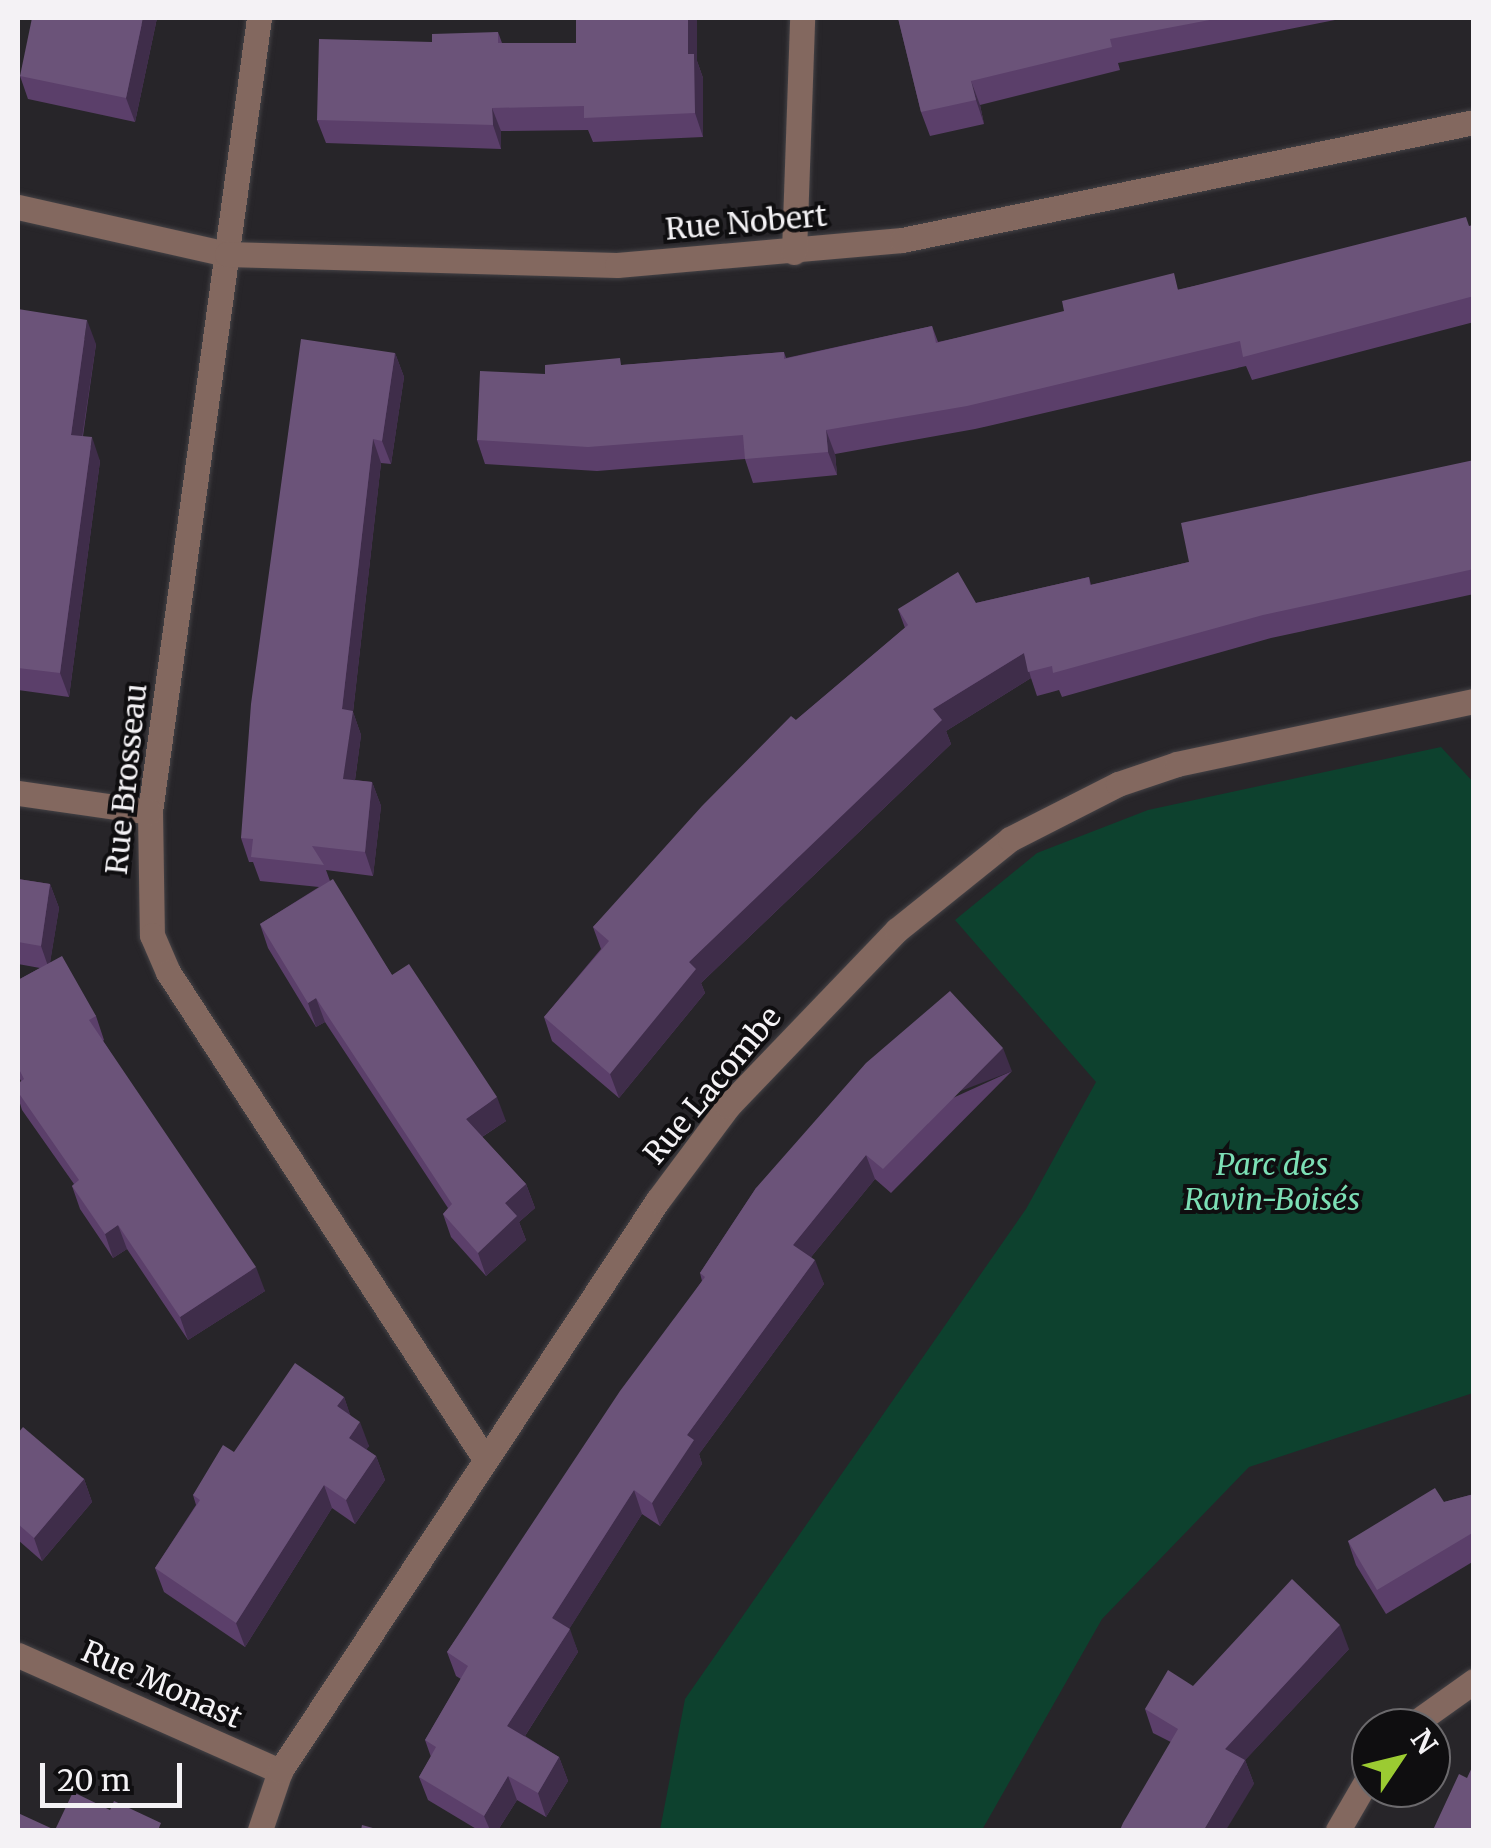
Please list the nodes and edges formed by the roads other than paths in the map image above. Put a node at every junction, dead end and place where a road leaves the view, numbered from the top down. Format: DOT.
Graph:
graph roads {
  1 [pos="260,18"];
  2 [pos="802,18"];
  3 [pos="1474,122"];
  4 [pos="18,207"];
  5 [pos="794,252"];
  6 [pos="227,254"];
  7 [pos="1474,701"];
  8 [pos="18,793"];
  9 [pos="150,812"];
  10 [pos="484,1456"];
  11 [pos="18,1655"];
  12 [pos="1474,1681"];
  13 [pos="1436,1708"];
  14 [pos="280,1771"];
  15 [pos="1351,1808"];
  16 [pos="260,1830"];
  17 [pos="1338,1830"];
  1 -- 6 [label="street, Rue Brosseau"];
  2 -- 5 [label="street"];
  3 -- 5 [label="street, Rue Nobert"];
  4 -- 6 [label="street, Rue Nobert"];
  5 -- 6 [label="street, Rue Nobert"];
  6 -- 9 [label="street, Rue Brosseau"];
  7 -- 10 [label="street, Rue Lacombe"];
  8 -- 9 [label="street"];
  9 -- 10 [label="street, Rue Brosseau"];
  10 -- 14 [label="street, Rue Lacombe"];
  11 -- 14 [label="street, Rue Monast"];
  12 -- 13 [label="street"];
  14 -- 16 [label="street, Rue Lacombe"];
  15 -- 17 [label="street"];
}
